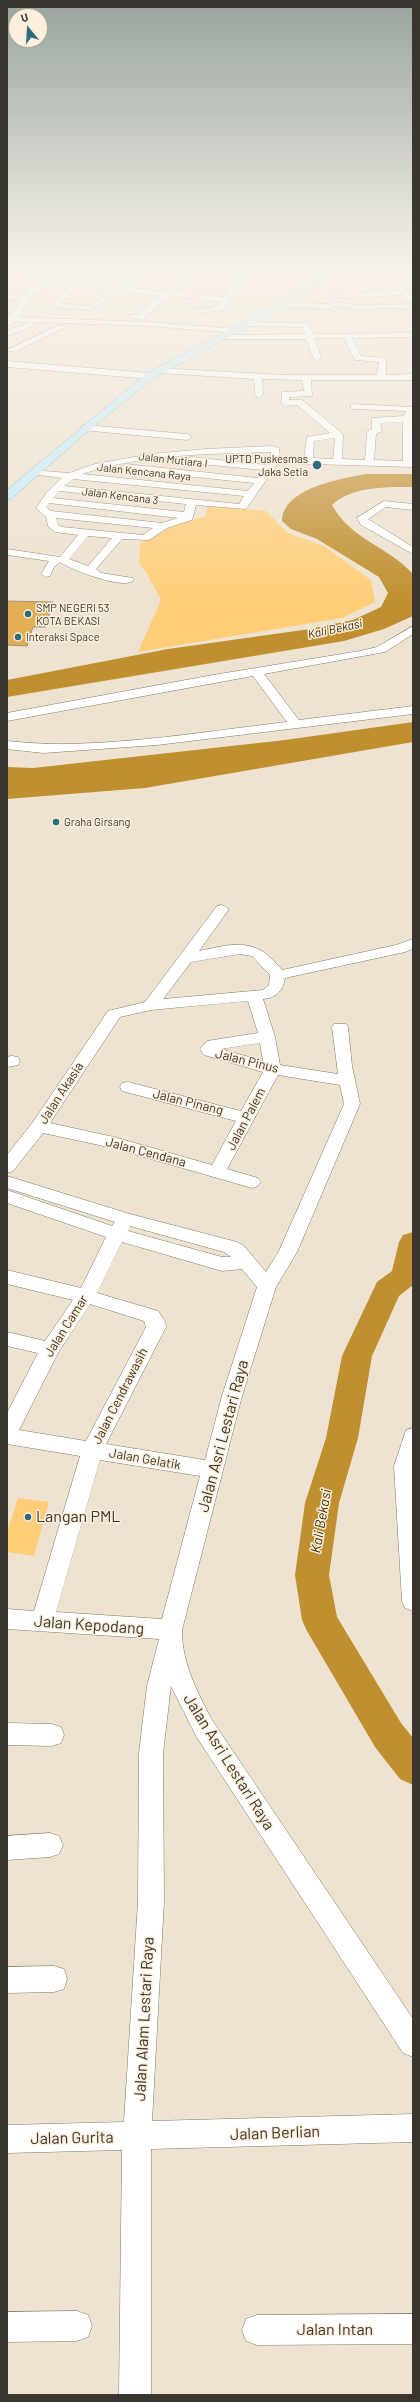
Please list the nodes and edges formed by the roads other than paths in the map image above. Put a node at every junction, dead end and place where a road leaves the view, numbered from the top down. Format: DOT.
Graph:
graph roads {
  1 [pos="144,381"];
  2 [pos="258,381"];
  3 [pos="307,381"];
  4 [pos="259,395"];
  5 [pos="354,397"];
  6 [pos="412,409"];
  7 [pos="408,419"];
  8 [pos="84,428"];
  9 [pos="305,429"];
  10 [pos="339,435"];
  11 [pos="187,437"];
  12 [pos="310,440"];
  13 [pos="157,456"];
  14 [pos="308,461"];
  15 [pos="337,462"];
  16 [pos="369,463"];
  17 [pos="272,464"];
  18 [pos="410,464"];
  19 [pos="108,465"];
  20 [pos="35,472"];
  21 [pos="69,476"];
  22 [pos="260,481"];
  23 [pos="58,488"];
  24 [pos="251,494"];
  25 [pos="7,496"];
  26 [pos="47,500"];
  27 [pos="191,503"];
  28 [pos="413,507"];
  29 [pos="49,514"];
  30 [pos="190,516"];
  31 [pos="163,526"];
  32 [pos="85,533"];
  33 [pos="118,537"];
  34 [pos="413,551"];
  35 [pos="7,552"];
  36 [pos="90,570"];
  37 [pos="46,574"];
  38 [pos="128,580"];
  39 [pos="413,629"];
  40 [pos="256,672"];
  41 [pos="413,710"];
  42 [pos="7,717"];
  43 [pos="294,724"];
  44 [pos="7,745"];
  45 [pos="222,909"];
  46 [pos="413,944"];
  47 [pos="187,958"];
  48 [pos="278,975"];
  49 [pos="254,996"];
  50 [pos="151,1005"];
  51 [pos="340,1027"];
  52 [pos="267,1037"];
  53 [pos="273,1069"];
  54 [pos="347,1079"];
  55 [pos="128,1087"];
  56 [pos="247,1118"];
  57 [pos="39,1126"];
  58 [pos="7,1167"];
  59 [pos="217,1171"];
  60 [pos="7,1182"];
  61 [pos="252,1182"];
  62 [pos="7,1196"];
  63 [pos="121,1227"];
  64 [pos="7,1277"];
  65 [pos="267,1286"];
  66 [pos="86,1296"];
  67 [pos="7,1339"];
  68 [pos="50,1349"];
  69 [pos="9,1425"];
  70 [pos="413,1436"];
  71 [pos="92,1450"];
  72 [pos="213,1470"];
  73 [pos="413,1601"];
  74 [pos="7,1619"];
  75 [pos="42,1623"];
  76 [pos="170,1638"];
  77 [pos="7,1734"];
  78 [pos="52,1735"];
  79 [pos="50,1845"];
  80 [pos="7,1848"];
  81 [pos="54,1979"];
  82 [pos="7,1980"];
  83 [pos="413,2043"];
  84 [pos="413,2128"];
  85 [pos="137,2137"];
  86 [pos="7,2139"];
  87 [pos="77,2326"];
  88 [pos="7,2327"];
  89 [pos="413,2329"];
  90 [pos="257,2330"];
  91 [pos="135,2395"];
  1 -- 8 [label="main road"];
  2 -- 4 [label="street"];
  3 -- 10 [label="street"];
  5 -- 6 [label="street"];
  6 -- 7 [label="street"];
  7 -- 16 [label="street"];
  7 -- 18 [label="street"];
  8 -- 11 [label="street"];
  8 -- 20 [label="main road"];
  9 -- 12 [label="street"];
  10 -- 12 [label="street"];
  10 -- 15 [label="street"];
  12 -- 14 [label="street"];
  13 -- 17 [label="street"];
  13 -- 17 [label="street"];
  13 -- 19 [label="street"];
  14 -- 15 [label="street"];
  14 -- 17 [label="street"];
  15 -- 16 [label="street"];
  16 -- 18 [label="street"];
  17 -- 22 [label="street"];
  19 -- 21 [label="street"];
  19 -- 22 [label="street, Jalan Mutiara I"];
  20 -- 21 [label="street, Jalan Kencana Raya"];
  20 -- 25 [label="main road"];
  21 -- 23 [label="street"];
  21 -- 24 [label="street, Jalan Kencana Raya"];
  22 -- 24 [label="street"];
  23 -- 26 [label="street"];
  23 -- 27 [label="street"];
  24 -- 27 [label="street"];
  26 -- 29 [label="street"];
  26 -- 30 [label="street, Jalan Kencana 3"];
  27 -- 30 [label="street"];
  28 -- 34 [label="street"];
  29 -- 31 [label="street"];
  29 -- 32 [label="street"];
  30 -- 31 [label="street"];
  31 -- 33 [label="street"];
  32 -- 33 [label="street"];
  32 -- 36 [label="street"];
  33 -- 36 [label="street"];
  35 -- 37 [label="street"];
  36 -- 38 [label="street"];
  39 -- 40 [label="street"];
  40 -- 42 [label="street"];
  40 -- 43 [label="street"];
  41 -- 43 [label="street"];
  43 -- 44 [label="street"];
  45 -- 47 [label="street"];
  46 -- 48 [label="street"];
  47 -- 48 [label="street"];
  47 -- 50 [label="street"];
  48 -- 49 [label="street"];
  49 -- 50 [label="street"];
  49 -- 52 [label="street"];
  50 -- 57 [label="street, Jalan Akasia"];
  51 -- 54 [label="street, Jalan Asri Lestari Raya"];
  52 -- 53 [label="street"];
  52 -- 53 [label="street, Jalan Pinus"];
  53 -- 54 [label="street, Jalan Pinus"];
  53 -- 56 [label="street, Jalan Palem"];
  54 -- 65 [label="street, Jalan Asri Lestari Raya"];
  55 -- 56 [label="street, Jalan Pinang"];
  56 -- 59 [label="street, Jalan Palem"];
  57 -- 58 [label="street, Jalan Akasia"];
  57 -- 59 [label="street, Jalan Cendana"];
  59 -- 61 [label="street, Jalan Cendana"];
  60 -- 63 [label="street"];
  62 -- 63 [label="street"];
  63 -- 65 [label="street"];
  63 -- 66 [label="street, Jalan Camar"];
  64 -- 66 [label="street, Jalan Cendrawasih"];
  65 -- 72 [label="street, Jalan Asri Lestari Raya"];
  66 -- 68 [label="street, Jalan Camar"];
  66 -- 71 [label="street, Jalan Cendrawasih"];
  67 -- 68 [label="street"];
  68 -- 69 [label="street, Jalan Camar"];
  69 -- 71 [label="street, Jalan Gelatik"];
  70 -- 73 [label="street"];
  71 -- 72 [label="street, Jalan Gelatik"];
  71 -- 75 [label="street, Jalan Cendrawasih"];
  72 -- 76 [label="street, Jalan Asri Lestari Raya"];
  74 -- 75 [label="street, Jalan Kepodang"];
  75 -- 76 [label="street, Jalan Kepodang"];
  76 -- 83 [label="street, Jalan Asri Lestari Raya"];
  76 -- 85 [label="street, Jalan Alam Lestari Raya"];
  77 -- 78 [label="street"];
  79 -- 80 [label="street"];
  81 -- 82 [label="street"];
  84 -- 85 [label="street, Jalan Berlian"];
  85 -- 86 [label="street, Jalan Gurita"];
  85 -- 91 [label="street, Jalan Alam Lestari Raya"];
  87 -- 88 [label="street"];
  89 -- 90 [label="street, Jalan Intan"];
}
